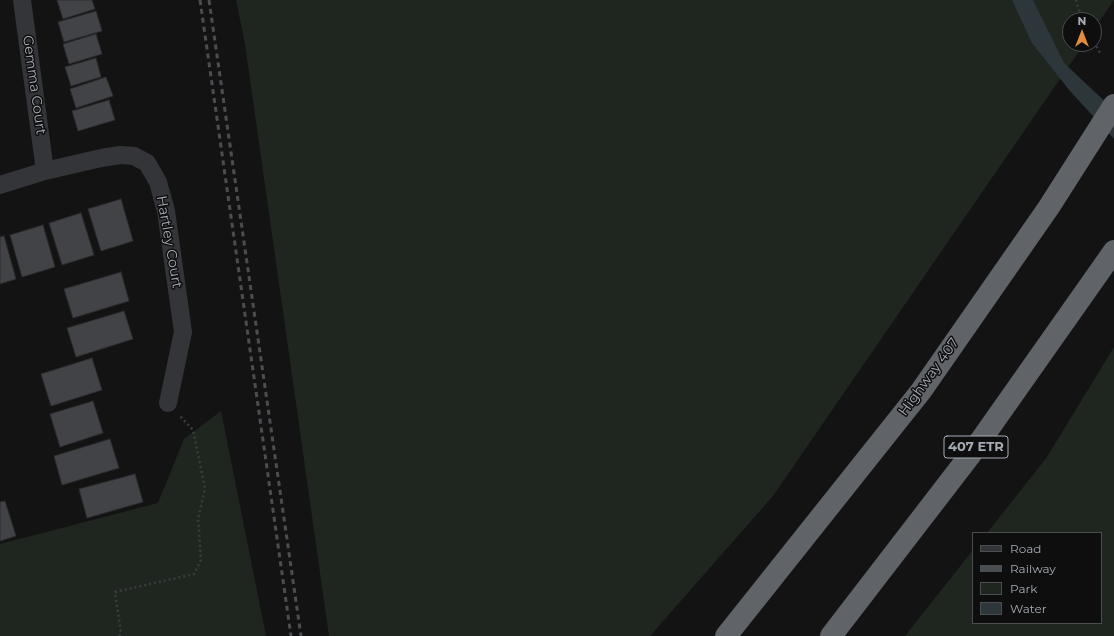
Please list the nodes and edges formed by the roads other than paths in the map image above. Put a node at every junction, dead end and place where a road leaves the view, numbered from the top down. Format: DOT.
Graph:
graph roads {
  1 [pos="22,0"];
  2 [pos="1114,105"];
  3 [pos="45,171"];
  4 [pos="0,185"];
  5 [pos="1114,251"];
  6 [pos="168,403"];
  7 [pos="726,636"];
  8 [pos="831,636"];
  1 -- 3 [label="street, Gemma Court"];
  2 -- 7 [label="highway, Highway 407"];
  3 -- 4 [label="street, Hartley Court"];
  3 -- 6 [label="street, Hartley Court"];
  5 -- 8 [label="highway, 407 ETR"];
}
